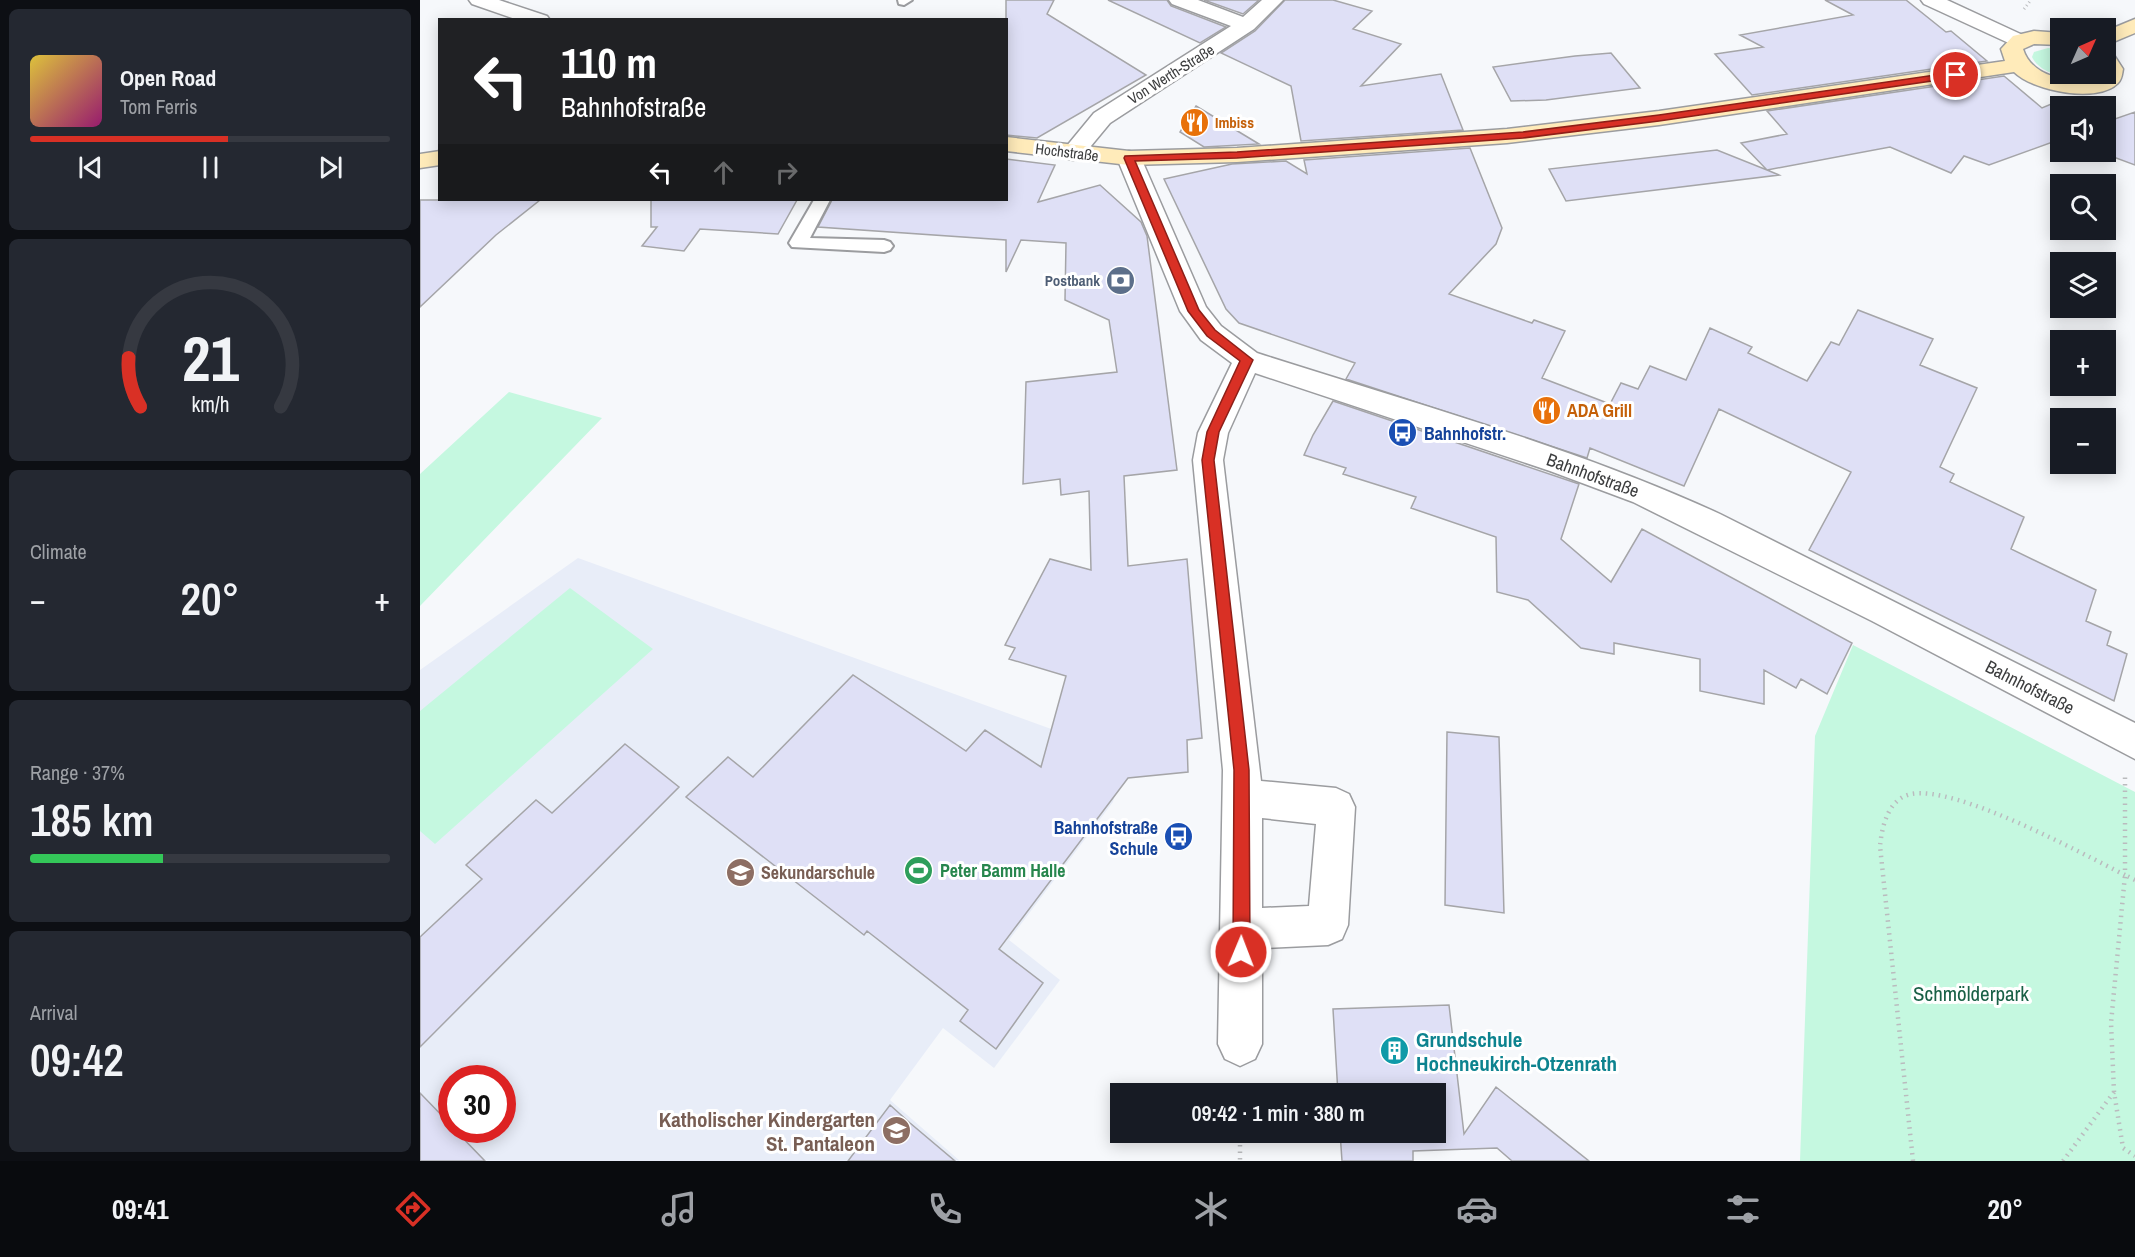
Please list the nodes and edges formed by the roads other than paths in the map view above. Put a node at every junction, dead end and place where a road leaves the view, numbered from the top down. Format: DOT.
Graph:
graph roads {
  1 [pos="479,0"];
  2 [pos="1179,0"];
  3 [pos="1273,0"];
  4 [pos="1946,3"];
  5 [pos="534,18"];
  6 [pos="1247,25"];
  7 [pos="2135,25"];
  8 [pos="2116,34"];
  9 [pos="2050,38"];
  10 [pos="2020,41"];
  11 [pos="2019,65"];
  12 [pos="2050,82"];
  13 [pos="2060,84"];
  14 [pos="2101,84"];
  15 [pos="1008,144"];
  16 [pos="1073,153"];
  17 [pos="438,158"];
  18 [pos="1128,158"];
  19 [pos="420,160"];
  20 [pos="821,201"];
  21 [pos="885,246"];
  22 [pos="1247,360"];
  23 [pos="2130,739"];
  24 [pos="1243,798"];
  25 [pos="1242,929"];
  26 [pos="1240,1044"];
  1 -- 5 [label="street"];
  2 -- 6 [label="street"];
  3 -- 6 [label="street, Von Werth-Straße"];
  4 -- 10 [label="street"];
  6 -- 16 [label="street, Von Werth-Straße"];
  7 -- 8 [label="street"];
  9 -- 10 [label="street"];
  10 -- 11 [label="street"];
  11 -- 12 [label="street"];
  11 -- 18 [label="street, Hochstraße"];
  13 -- 14 [label="street"];
  15 -- 16 [label="street, Hochstraße"];
  16 -- 18 [label="street, Hochstraße"];
  17 -- 19 [label="street"];
  18 -- 22 [label="street, Bahnhofstraße"];
  20 -- 21 [label="lane"];
  22 -- 23 [label="street, Bahnhofstraße"];
  22 -- 24 [label="street"];
  24 -- 25 [label="street"];
  24 -- 25 [label="street"];
  25 -- 26 [label="street"];
}
